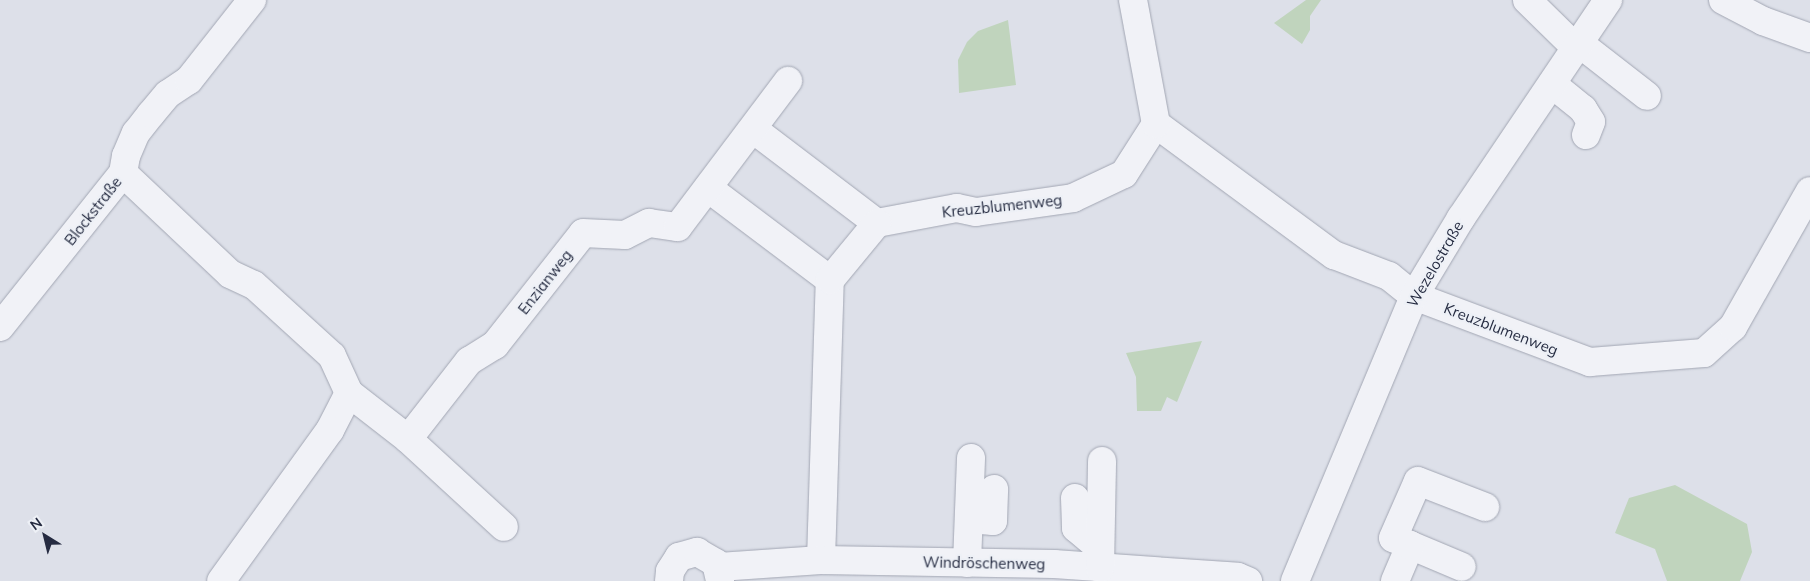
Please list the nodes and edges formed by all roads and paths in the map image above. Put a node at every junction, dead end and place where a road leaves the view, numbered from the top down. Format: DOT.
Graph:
graph roads {
  1 [pos="252,0"];
  2 [pos="1133,0"];
  3 [pos="1527,0"];
  4 [pos="1608,0"];
  5 [pos="1723,0"];
  6 [pos="1810,38"];
  7 [pos="1578,45"];
  8 [pos="788,81"];
  9 [pos="1552,84"];
  10 [pos="1647,96"];
  11 [pos="1156,124"];
  12 [pos="753,129"];
  13 [pos="1586,134"];
  14 [pos="123,173"];
  15 [pos="708,188"];
  16 [pos="1810,191"];
  17 [pos="876,223"];
  18 [pos="830,280"];
  19 [pos="1414,296"];
  20 [pos="0,327"];
  21 [pos="349,393"];
  22 [pos="408,439"];
  23 [pos="971,458"];
  24 [pos="1102,461"];
  25 [pos="994,489"];
  26 [pos="1075,498"];
  27 [pos="1485,507"];
  28 [pos="969,519"];
  29 [pos="504,528"];
  30 [pos="1410,545"];
  31 [pos="1100,558"];
  32 [pos="820,560"];
  33 [pos="967,563"];
  34 [pos="1462,567"];
  35 [pos="719,574"];
  36 [pos="221,581"];
  37 [pos="669,581"];
  38 [pos="1248,581"];
  39 [pos="1295,581"];
  40 [pos="1395,581"];
  1 -- 14 [label="street, Blockstraße"];
  2 -- 11 [label="street"];
  3 -- 7 [label="street"];
  4 -- 7 [label="street, Wezelostraße"];
  5 -- 6 [label="street"];
  7 -- 9 [label="street, Wezelostraße"];
  7 -- 10 [label="street"];
  8 -- 12 [label="street, Enzianweg"];
  9 -- 13 [label="street"];
  9 -- 19 [label="street, Wezelostraße"];
  11 -- 17 [label="street, Kreuzblumenweg"];
  11 -- 19 [label="street, Kreuzblumenweg"];
  12 -- 15 [label="street, Enzianweg"];
  12 -- 17 [label="street"];
  14 -- 20 [label="street, Blockstraße"];
  14 -- 21 [label="street"];
  15 -- 18 [label="street"];
  15 -- 22 [label="street, Enzianweg"];
  16 -- 19 [label="street, Kreuzblumenweg"];
  17 -- 18 [label="street"];
  18 -- 32 [label="street"];
  19 -- 39 [label="street, Wezelostraße"];
  21 -- 22 [label="street"];
  21 -- 36 [label="street"];
  22 -- 29 [label="street"];
  23 -- 28 [label="street"];
  24 -- 31 [label="street"];
  25 -- 28 [label="street"];
  26 -- 31 [label="street"];
  27 -- 30 [label="street"];
  28 -- 33 [label="street"];
  30 -- 34 [label="street"];
  30 -- 40 [label="street"];
  31 -- 33 [label="street, Windröschenweg"];
  31 -- 38 [label="street, Windröschenweg"];
  32 -- 33 [label="street, Windröschenweg"];
  32 -- 35 [label="street, Windröschenweg"];
  35 -- 37 [label="street"];
}
